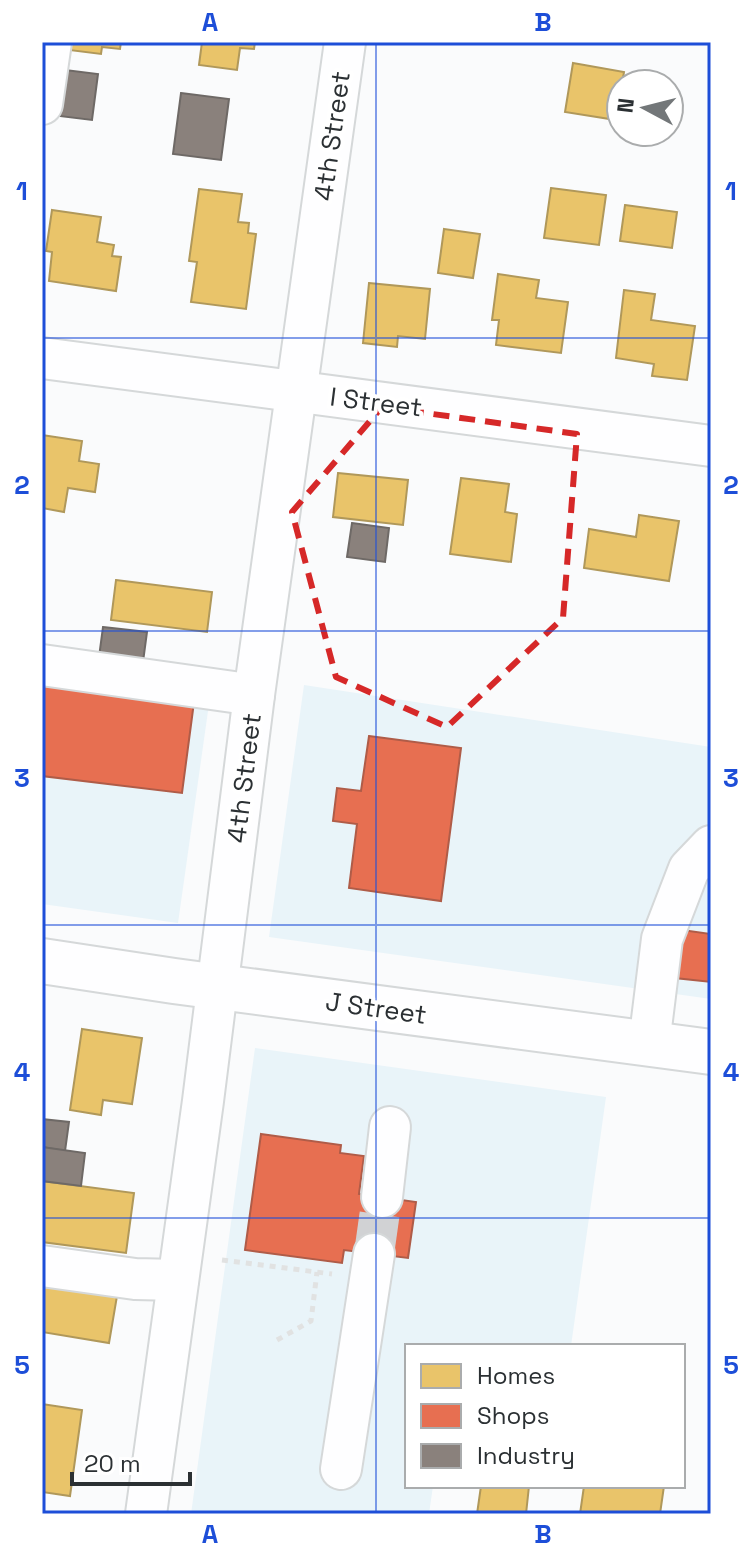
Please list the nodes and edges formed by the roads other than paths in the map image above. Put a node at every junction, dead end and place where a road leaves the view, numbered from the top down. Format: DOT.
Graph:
graph roads {
  1 [pos="51,42"];
  2 [pos="345,42"];
  3 [pos="42,104"];
  4 [pos="42,358"];
  5 [pos="297,392"];
  6 [pos="711,446"];
  7 [pos="42,665"];
  8 [pos="254,695"];
  9 [pos="711,846"];
  10 [pos="42,961"];
  11 [pos="216,986"];
  12 [pos="649,1044"];
  13 [pos="711,1052"];
  14 [pos="390,1127"];
  15 [pos="382,1197"];
  16 [pos="42,1266"];
  17 [pos="372,1266"];
  18 [pos="178,1280"];
  19 [pos="341,1469"];
  20 [pos="146,1514"];
  1 -- 3 [label="street"];
  2 -- 5 [label="street, 4th Street"];
  4 -- 5 [label="street, I Street"];
  5 -- 6 [label="street, I Street"];
  5 -- 8 [label="street, 4th Street"];
  7 -- 8 [label="street"];
  8 -- 11 [label="street, 4th Street"];
  9 -- 12 [label="street"];
  10 -- 11 [label="main road, J Street"];
  11 -- 12 [label="main road, J Street"];
  11 -- 18 [label="street, 4th Street"];
  12 -- 13 [label="main road, J Street"];
  14 -- 15 [label="street"];
  16 -- 18 [label="street"];
  17 -- 19 [label="street"];
  18 -- 20 [label="street, 4th Street"];
}
